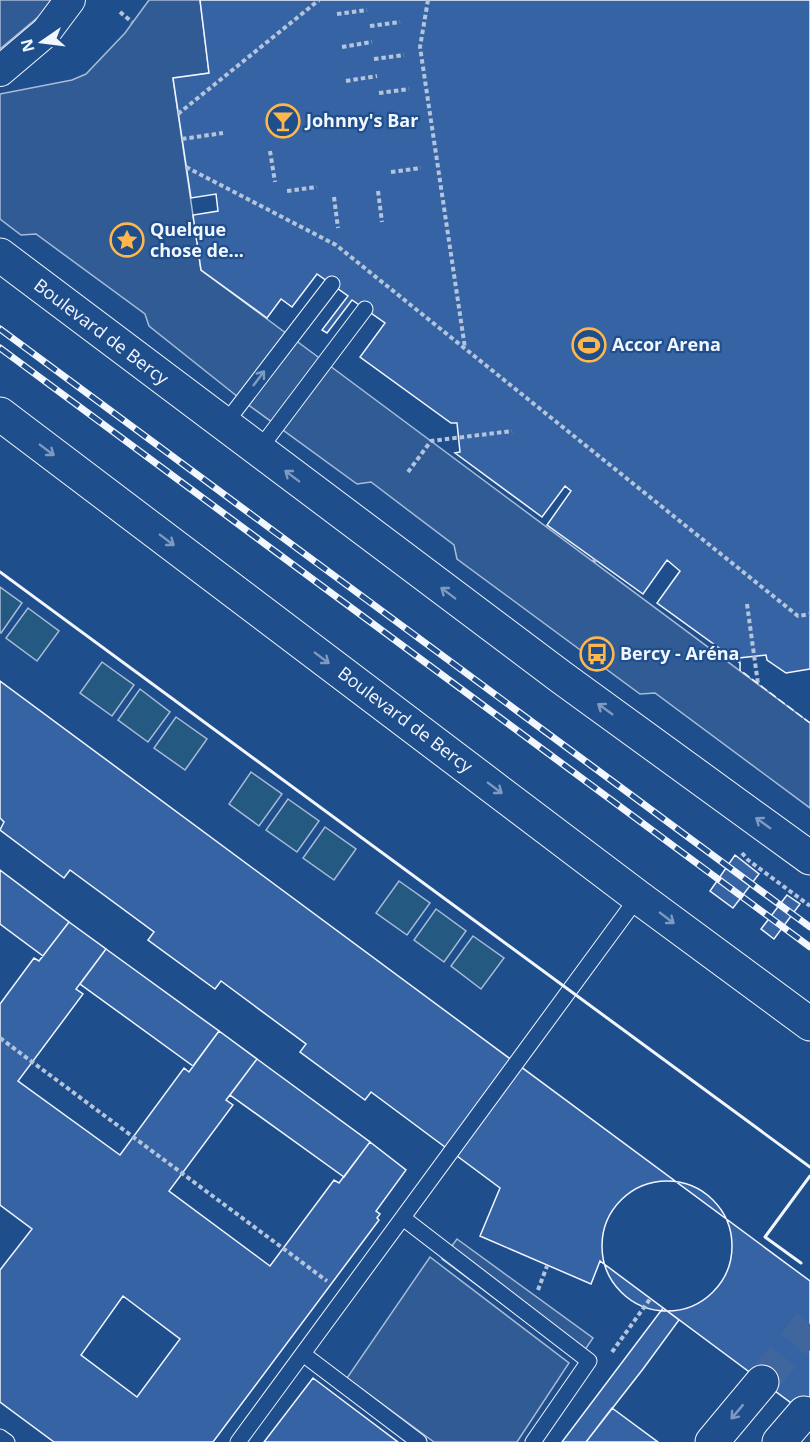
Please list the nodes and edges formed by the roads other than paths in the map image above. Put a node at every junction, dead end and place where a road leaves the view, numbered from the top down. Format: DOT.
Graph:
graph roads {
  1 [pos="70,0"];
  2 [pos="0,71"];
  3 [pos="0,255"];
  4 [pos="332,284"];
  5 [pos="365,309"];
  6 [pos="0,414"];
  7 [pos="224,425"];
  8 [pos="258,451"];
  9 [pos="810,858"];
  10 [pos="638,897"];
  11 [pos="810,1024"];
  12 [pos="403,1218"];
  13 [pos="303,1354"];
  14 [pos="762,1382"];
  15 [pos="804,1413"];
  16 [pos="0,1437"];
  17 [pos="7,1442"];
  18 [pos="238,1442"];
  19 [pos="419,1442"];
  20 [pos="533,1442"];
  21 [pos="712,1442"];
  22 [pos="779,1442"];
  1 -- 2 [label="street"];
  3 -- 7 [label="main road, Boulevard de Bercy"];
  7 -- 4 [label="lane, one-way"];
  5 -- 8 [label="lane"];
  6 -- 10 [label="main road, Boulevard de Bercy, one-way"];
  7 -- 8 [label="main road, Boulevard de Bercy"];
  9 -- 8 [label="main road, Boulevard de Bercy, one-way"];
  10 -- 11 [label="main road, Boulevard de Bercy, one-way"];
  10 -- 12 [label="lane"];
  12 -- 13 [label="lane"];
  12 -- 20 [label="lane"];
  13 -- 18 [label="lane"];
  13 -- 19 [label="lane"];
  14 -- 21 [label="main road, one-way"];
  15 -- 22 [label="main road"];
  16 -- 17 [label="lane"];
}
